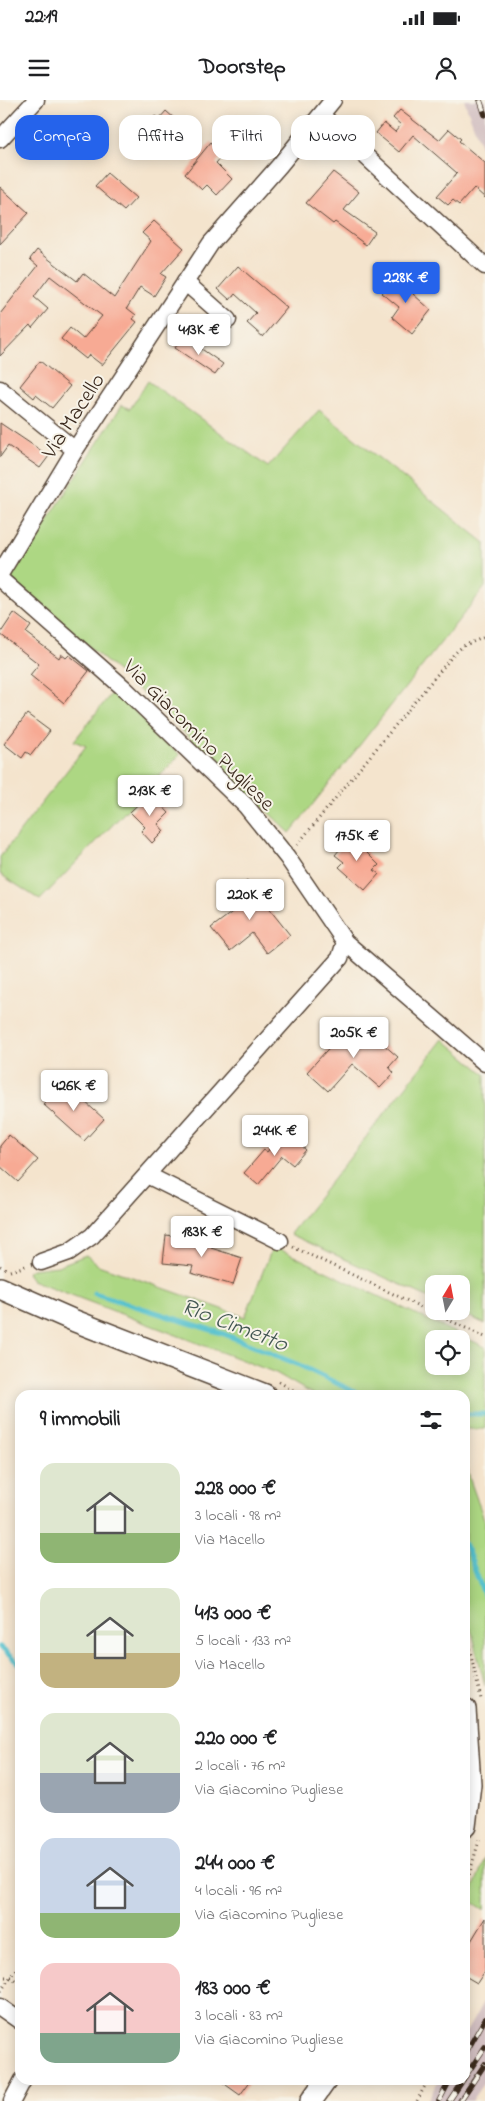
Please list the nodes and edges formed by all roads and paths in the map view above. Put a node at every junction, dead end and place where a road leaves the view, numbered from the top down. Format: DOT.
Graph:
graph roads {
  1 [pos="36,100"];
  2 [pos="333,100"];
  3 [pos="321,115"];
  4 [pos="0,140"];
  5 [pos="291,151"];
  6 [pos="370,160"];
  7 [pos="485,266"];
  8 [pos="186,282"];
  9 [pos="228,320"];
  10 [pos="0,389"];
  11 [pos="75,450"];
  12 [pos="0,574"];
  13 [pos="0,579"];
  14 [pos="485,637"];
  15 [pos="288,857"];
  16 [pos="345,942"];
  17 [pos="485,1063"];
  18 [pos="147,1175"];
  19 [pos="280,1241"];
  20 [pos="41,1262"];
  21 [pos="0,1288"];
  22 [pos="485,1337"];
  23 [pos="252,1390"];
  24 [pos="470,1676"];
  25 [pos="473,1705"];
  26 [pos="470,1749"];
  27 [pos="470,1811"];
  28 [pos="473,1829"];
  29 [pos="470,1875"];
  30 [pos="15,1971"];
  31 [pos="0,1977"];
  32 [pos="11,1977"];
  33 [pos="15,1980"];
  34 [pos="0,1992"];
  35 [pos="0,2007"];
  36 [pos="15,2018"];
  37 [pos="20,2085"];
  38 [pos="322,2085"];
  39 [pos="425,2085"];
  40 [pos="311,2100"];
  41 [pos="12,2101"];
  42 [pos="417,2101"];
  1 -- 4 [label="street"];
  2 -- 3 [label="street, Via Macello"];
  5 -- 8 [label="street, Via Macello"];
  6 -- 7 [label="street"];
  8 -- 9 [label="street"];
  8 -- 11 [label="street, Via Macello"];
  10 -- 11 [label="street"];
  11 -- 12 [label="street, Via Macello"];
  13 -- 15 [label="street, Via Giacomino Pugliese"];
  14 -- 15 [label="path"];
  15 -- 16 [label="street, Via Giacomino Pugliese"];
  16 -- 17 [label="street, Via Giacomino Pugliese"];
  16 -- 18 [label="street"];
  18 -- 19 [label="street"];
  18 -- 20 [label="street"];
  19 -- 22 [label="path"];
  21 -- 23 [label="main road"];
  24 -- 25 [label="path"];
  25 -- 26 [label="main road"];
  27 -- 28 [label="main road"];
  28 -- 29 [label="path"];
  30 -- 32 [label="path"];
  31 -- 32 [label="path"];
  32 -- 33 [label="path"];
  32 -- 34 [label="path"];
  35 -- 36 [label="street"];
  37 -- 41 [label="street"];
  38 -- 40 [label="main road"];
  39 -- 42 [label="path"];
}
